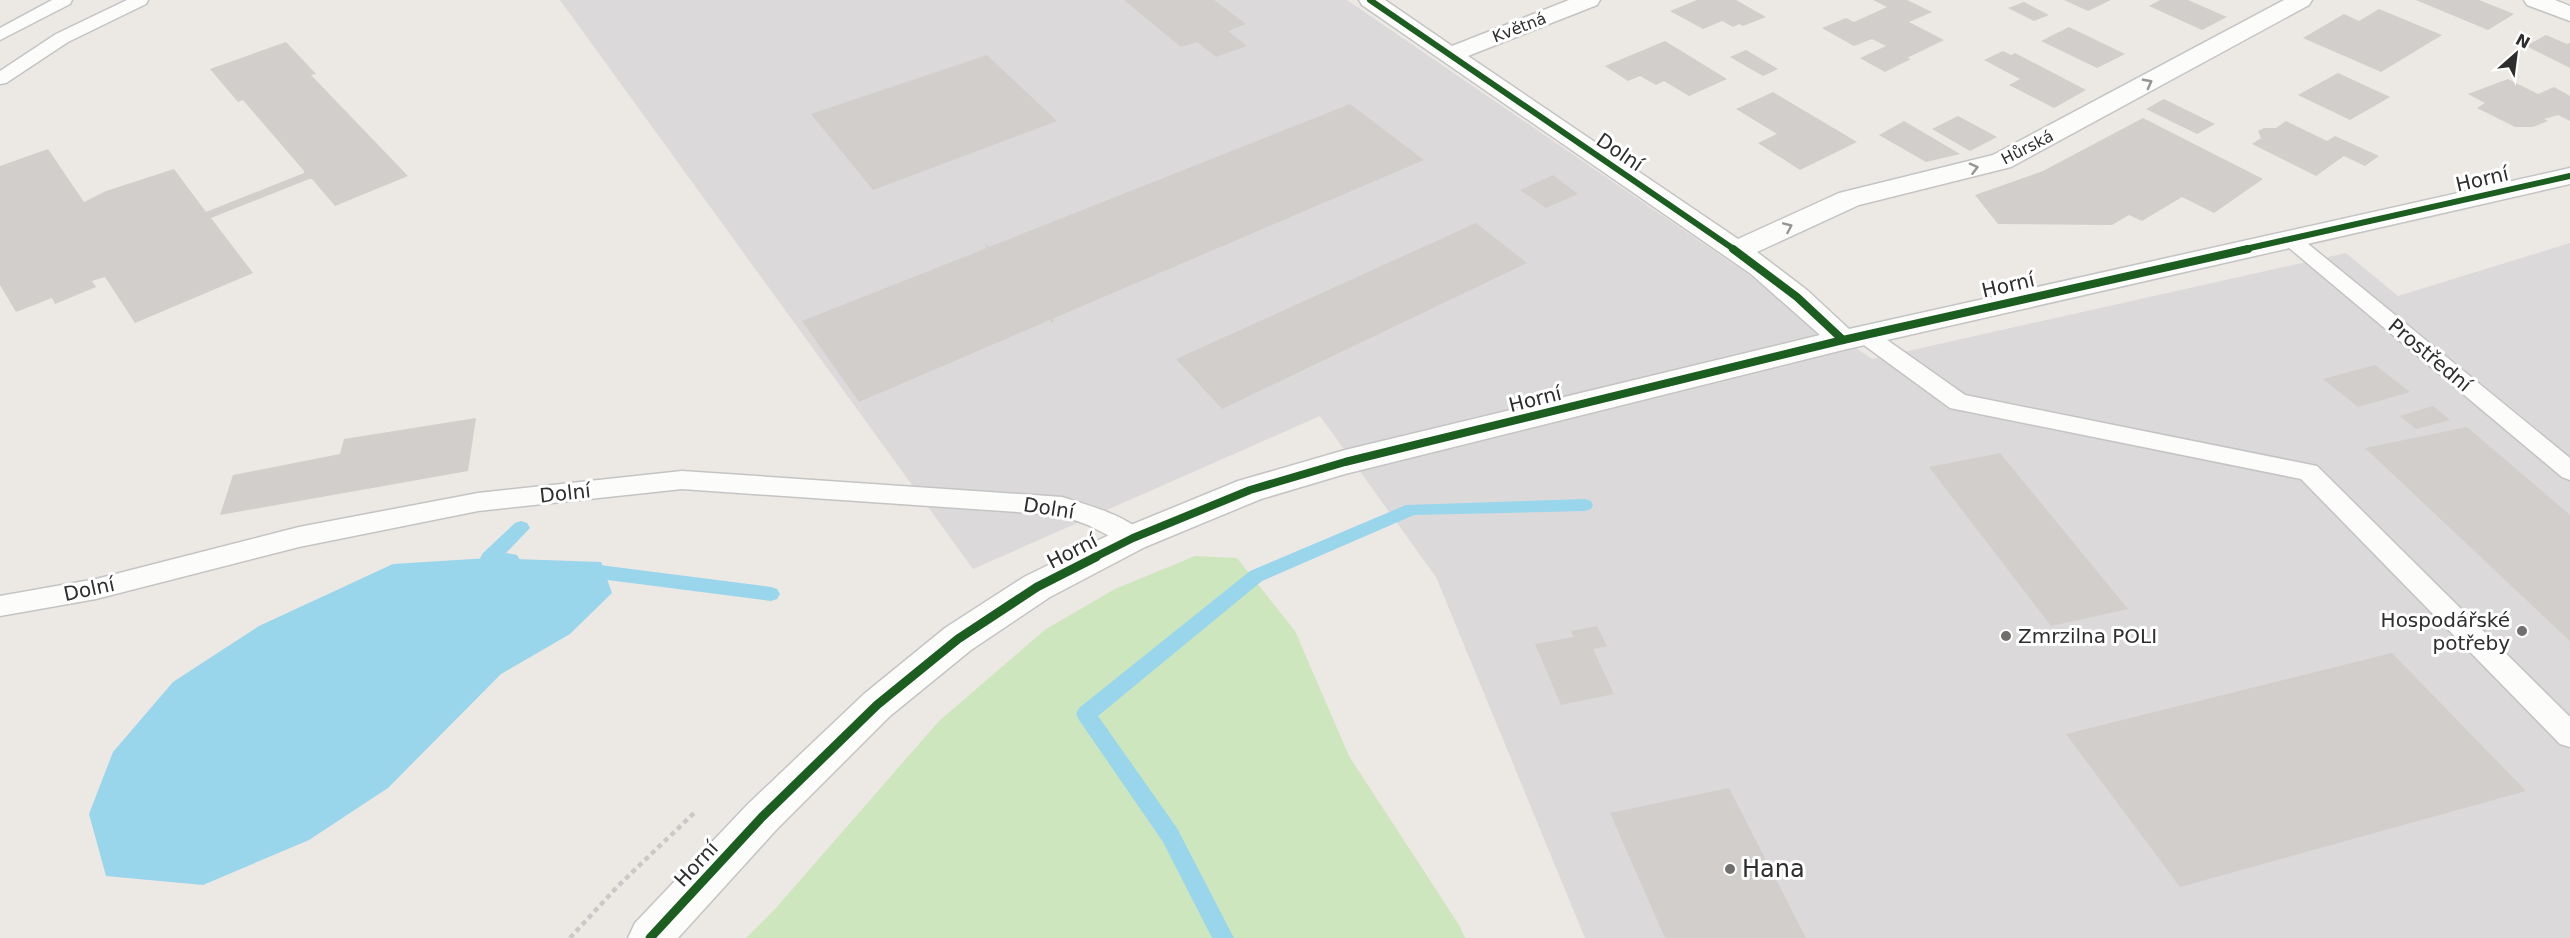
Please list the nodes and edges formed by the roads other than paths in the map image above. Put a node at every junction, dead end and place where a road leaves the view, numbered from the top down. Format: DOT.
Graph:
graph roads {
  1 [pos="64,0"];
  2 [pos="140,0"];
  3 [pos="1370,0"];
  4 [pos="1589,0"];
  5 [pos="2301,0"];
  6 [pos="2535,0"];
  7 [pos="2570,14"];
  8 [pos="0,35"];
  9 [pos="1450,55"];
  10 [pos="0,79"];
  11 [pos="2570,176"];
  12 [pos="2289,238"];
  13 [pos="1735,251"];
  14 [pos="1854,338"];
  15 [pos="2570,471"];
  16 [pos="1133,538"];
  17 [pos="0,606"];
  18 [pos="2570,735"];
  19 [pos="650,938"];
  1 -- 8 [label="lane"];
  2 -- 10 [label="lane"];
  3 -- 9 [label="street, Dolní"];
  4 -- 9 [label="street, Květná"];
  13 -- 5 [label="street, Hůrská, one-way"];
  6 -- 7 [label="street"];
  9 -- 13 [label="street, Dolní"];
  11 -- 12 [label="street, Horní"];
  12 -- 14 [label="street, Horní"];
  12 -- 15 [label="lane, Prostřední"];
  13 -- 14 [label="street, Dolní"];
  14 -- 16 [label="street, Horní"];
  14 -- 18 [label="lane"];
  16 -- 17 [label="lane, Dolní"];
  16 -- 19 [label="street, Horní"];
}
